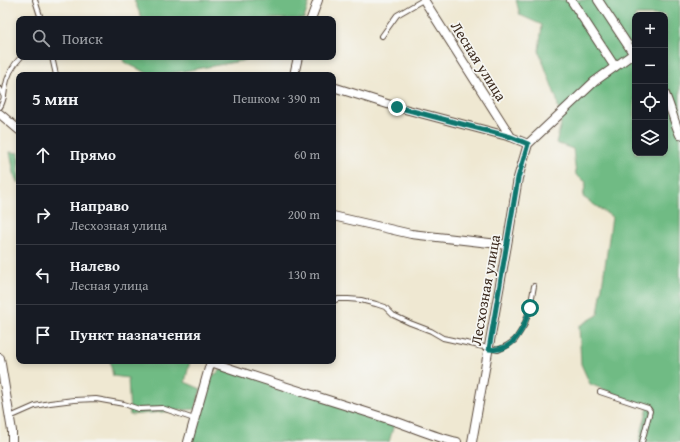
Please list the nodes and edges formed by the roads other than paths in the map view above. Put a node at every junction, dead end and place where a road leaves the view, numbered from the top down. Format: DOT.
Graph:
graph roads {
  1 [pos="36,0"];
  2 [pos="318,0"];
  3 [pos="423,0"];
  4 [pos="571,0"];
  5 [pos="598,0"];
  6 [pos="40,16"];
  7 [pos="312,16"];
  8 [pos="382,36"];
  9 [pos="632,52"];
  10 [pos="632,56"];
  11 [pos="18,60"];
  12 [pos="53,60"];
  13 [pos="297,60"];
  14 [pos="615,67"];
  15 [pos="55,72"];
  16 [pos="295,72"];
  17 [pos="0,89"];
  18 [pos="336,89"];
  19 [pos="4,97"];
  20 [pos="668,101"];
  21 [pos="0,107"];
  22 [pos="0,114"];
  23 [pos="16,127"];
  24 [pos="680,136"];
  25 [pos="511,137"];
  26 [pos="528,144"];
  27 [pos="336,217"];
  28 [pos="507,244"];
  29 [pos="534,286"];
  30 [pos="336,300"];
  31 [pos="489,349"];
  32 [pos="0,358"];
  33 [pos="210,364"];
  34 [pos="217,364"];
  35 [pos="1,370"];
  36 [pos="600,392"];
  37 [pos="10,417"];
  38 [pos="194,419"];
  39 [pos="12,442"];
  40 [pos="188,442"];
  41 [pos="457,442"];
  42 [pos="472,442"];
  43 [pos="642,442"];
  1 -- 6 [label="lane"];
  2 -- 7 [label="street"];
  3 -- 8 [label="lane"];
  3 -- 25 [label="street, Лесная улица"];
  4 -- 14 [label="street"];
  5 -- 9 [label="street"];
  10 -- 14 [label="street"];
  11 -- 19 [label="lane"];
  12 -- 15 [label="lane"];
  13 -- 16 [label="street"];
  14 -- 26 [label="street"];
  17 -- 19 [label="lane"];
  18 -- 25 [label="street"];
  19 -- 21 [label="lane"];
  20 -- 24 [label="street"];
  22 -- 23 [label="street"];
  25 -- 26 [label="street"];
  26 -- 28 [label="street, Лесхозная улица"];
  27 -- 28 [label="street"];
  28 -- 31 [label="street, Лесхозная улица"];
  29 -- 31 [label="lane"];
  30 -- 31 [label="lane"];
  31 -- 42 [label="street, Лесхозная улица"];
  32 -- 35 [label="street"];
  33 -- 38 [label="street"];
  34 -- 41 [label="street"];
  35 -- 37 [label="street"];
  36 -- 43 [label="lane"];
  37 -- 38 [label="lane"];
  37 -- 39 [label="street"];
  38 -- 40 [label="street"];
}
